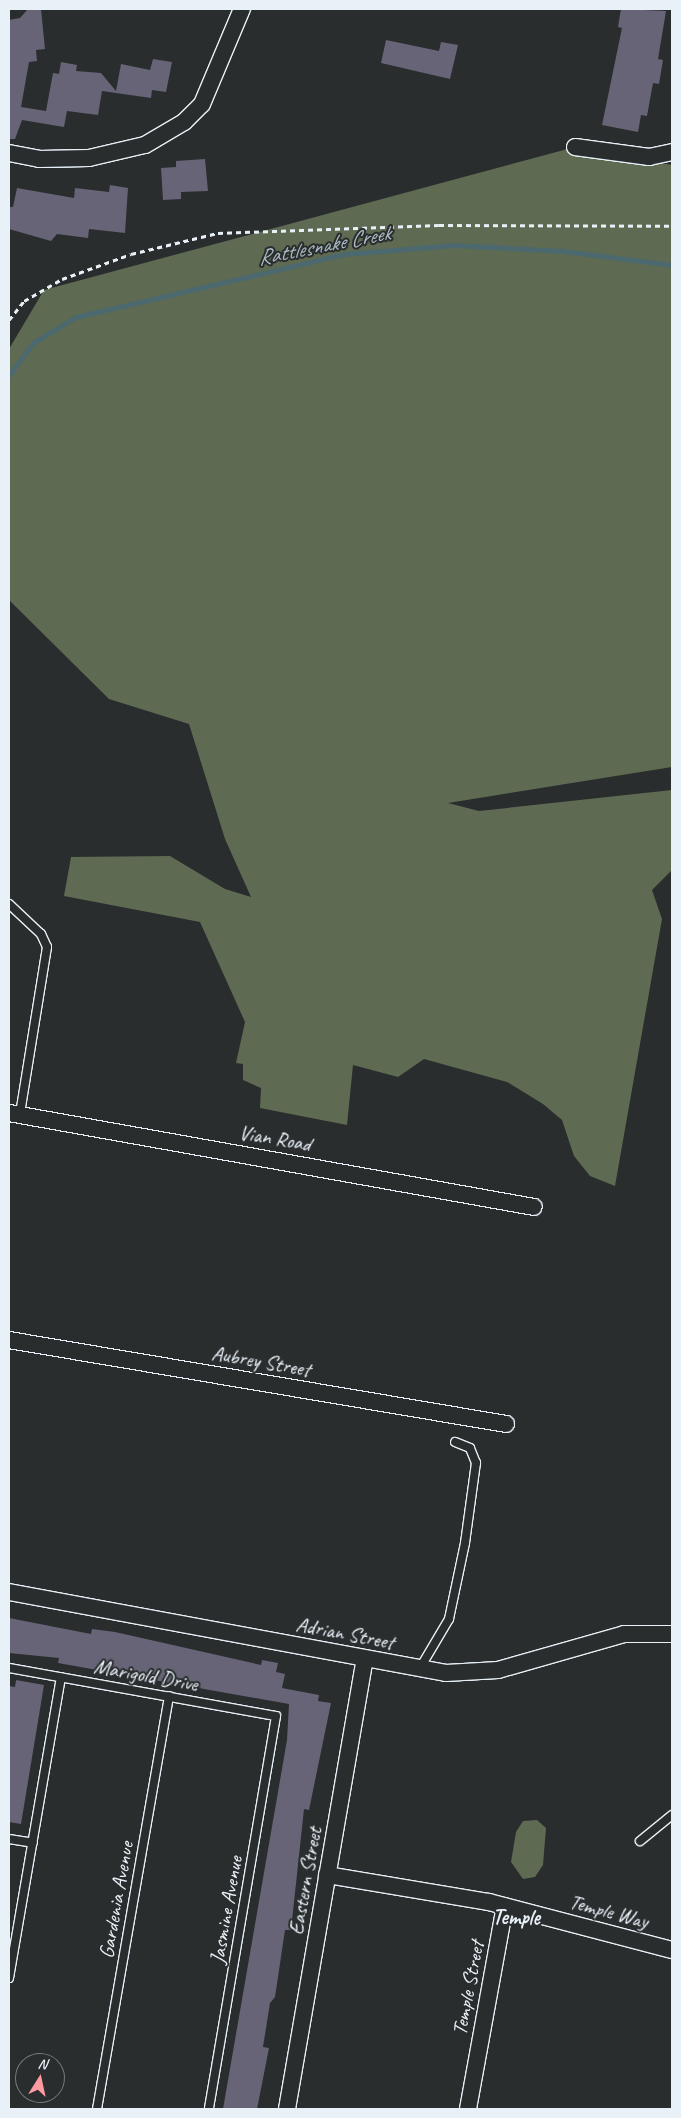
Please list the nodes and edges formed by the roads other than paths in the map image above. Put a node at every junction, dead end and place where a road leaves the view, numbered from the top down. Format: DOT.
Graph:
graph roads {
  1 [pos="242,9"];
  2 [pos="575,147"];
  3 [pos="672,152"];
  4 [pos="9,153"];
  5 [pos="9,904"];
  6 [pos="14,1113"];
  7 [pos="534,1207"];
  8 [pos="9,1340"];
  9 [pos="506,1424"];
  10 [pos="455,1442"];
  11 [pos="9,1592"];
  12 [pos="672,1634"];
  13 [pos="365,1659"];
  14 [pos="9,1668"];
  15 [pos="420,1668"];
  16 [pos="61,1677"];
  17 [pos="169,1696"];
  18 [pos="276,1716"];
  19 [pos="672,1815"];
  20 [pos="9,1839"];
  21 [pos="640,1841"];
  22 [pos="33,1844"];
  23 [pos="327,1875"];
  24 [pos="505,1906"];
  25 [pos="672,1950"];
  26 [pos="9,1978"];
  27 [pos="97,2109"];
  28 [pos="210,2109"];
  29 [pos="287,2109"];
  30 [pos="468,2109"];
  1 -- 4 [label="street"];
  2 -- 3 [label="street"];
  5 -- 6 [label="lane"];
  6 -- 7 [label="street, Vian Road"];
  8 -- 9 [label="street, Aubrey Street"];
  10 -- 15 [label="lane"];
  11 -- 13 [label="street, Adrian Street"];
  12 -- 15 [label="street, Adrian Street"];
  13 -- 15 [label="street, Adrian Street"];
  13 -- 23 [label="street, Eastern Street"];
  14 -- 16 [label="lane, Marigold Drive"];
  16 -- 17 [label="lane, Marigold Drive"];
  16 -- 22 [label="lane"];
  17 -- 18 [label="lane, Marigold Drive"];
  17 -- 27 [label="lane, Gardenia Avenue"];
  18 -- 28 [label="lane, Jasmine Avenue"];
  19 -- 21 [label="lane"];
  20 -- 22 [label="lane"];
  22 -- 26 [label="lane"];
  23 -- 24 [label="street"];
  23 -- 29 [label="street, Eastern Street"];
  24 -- 25 [label="street, Temple Way"];
  24 -- 30 [label="street, Temple Street"];
}
